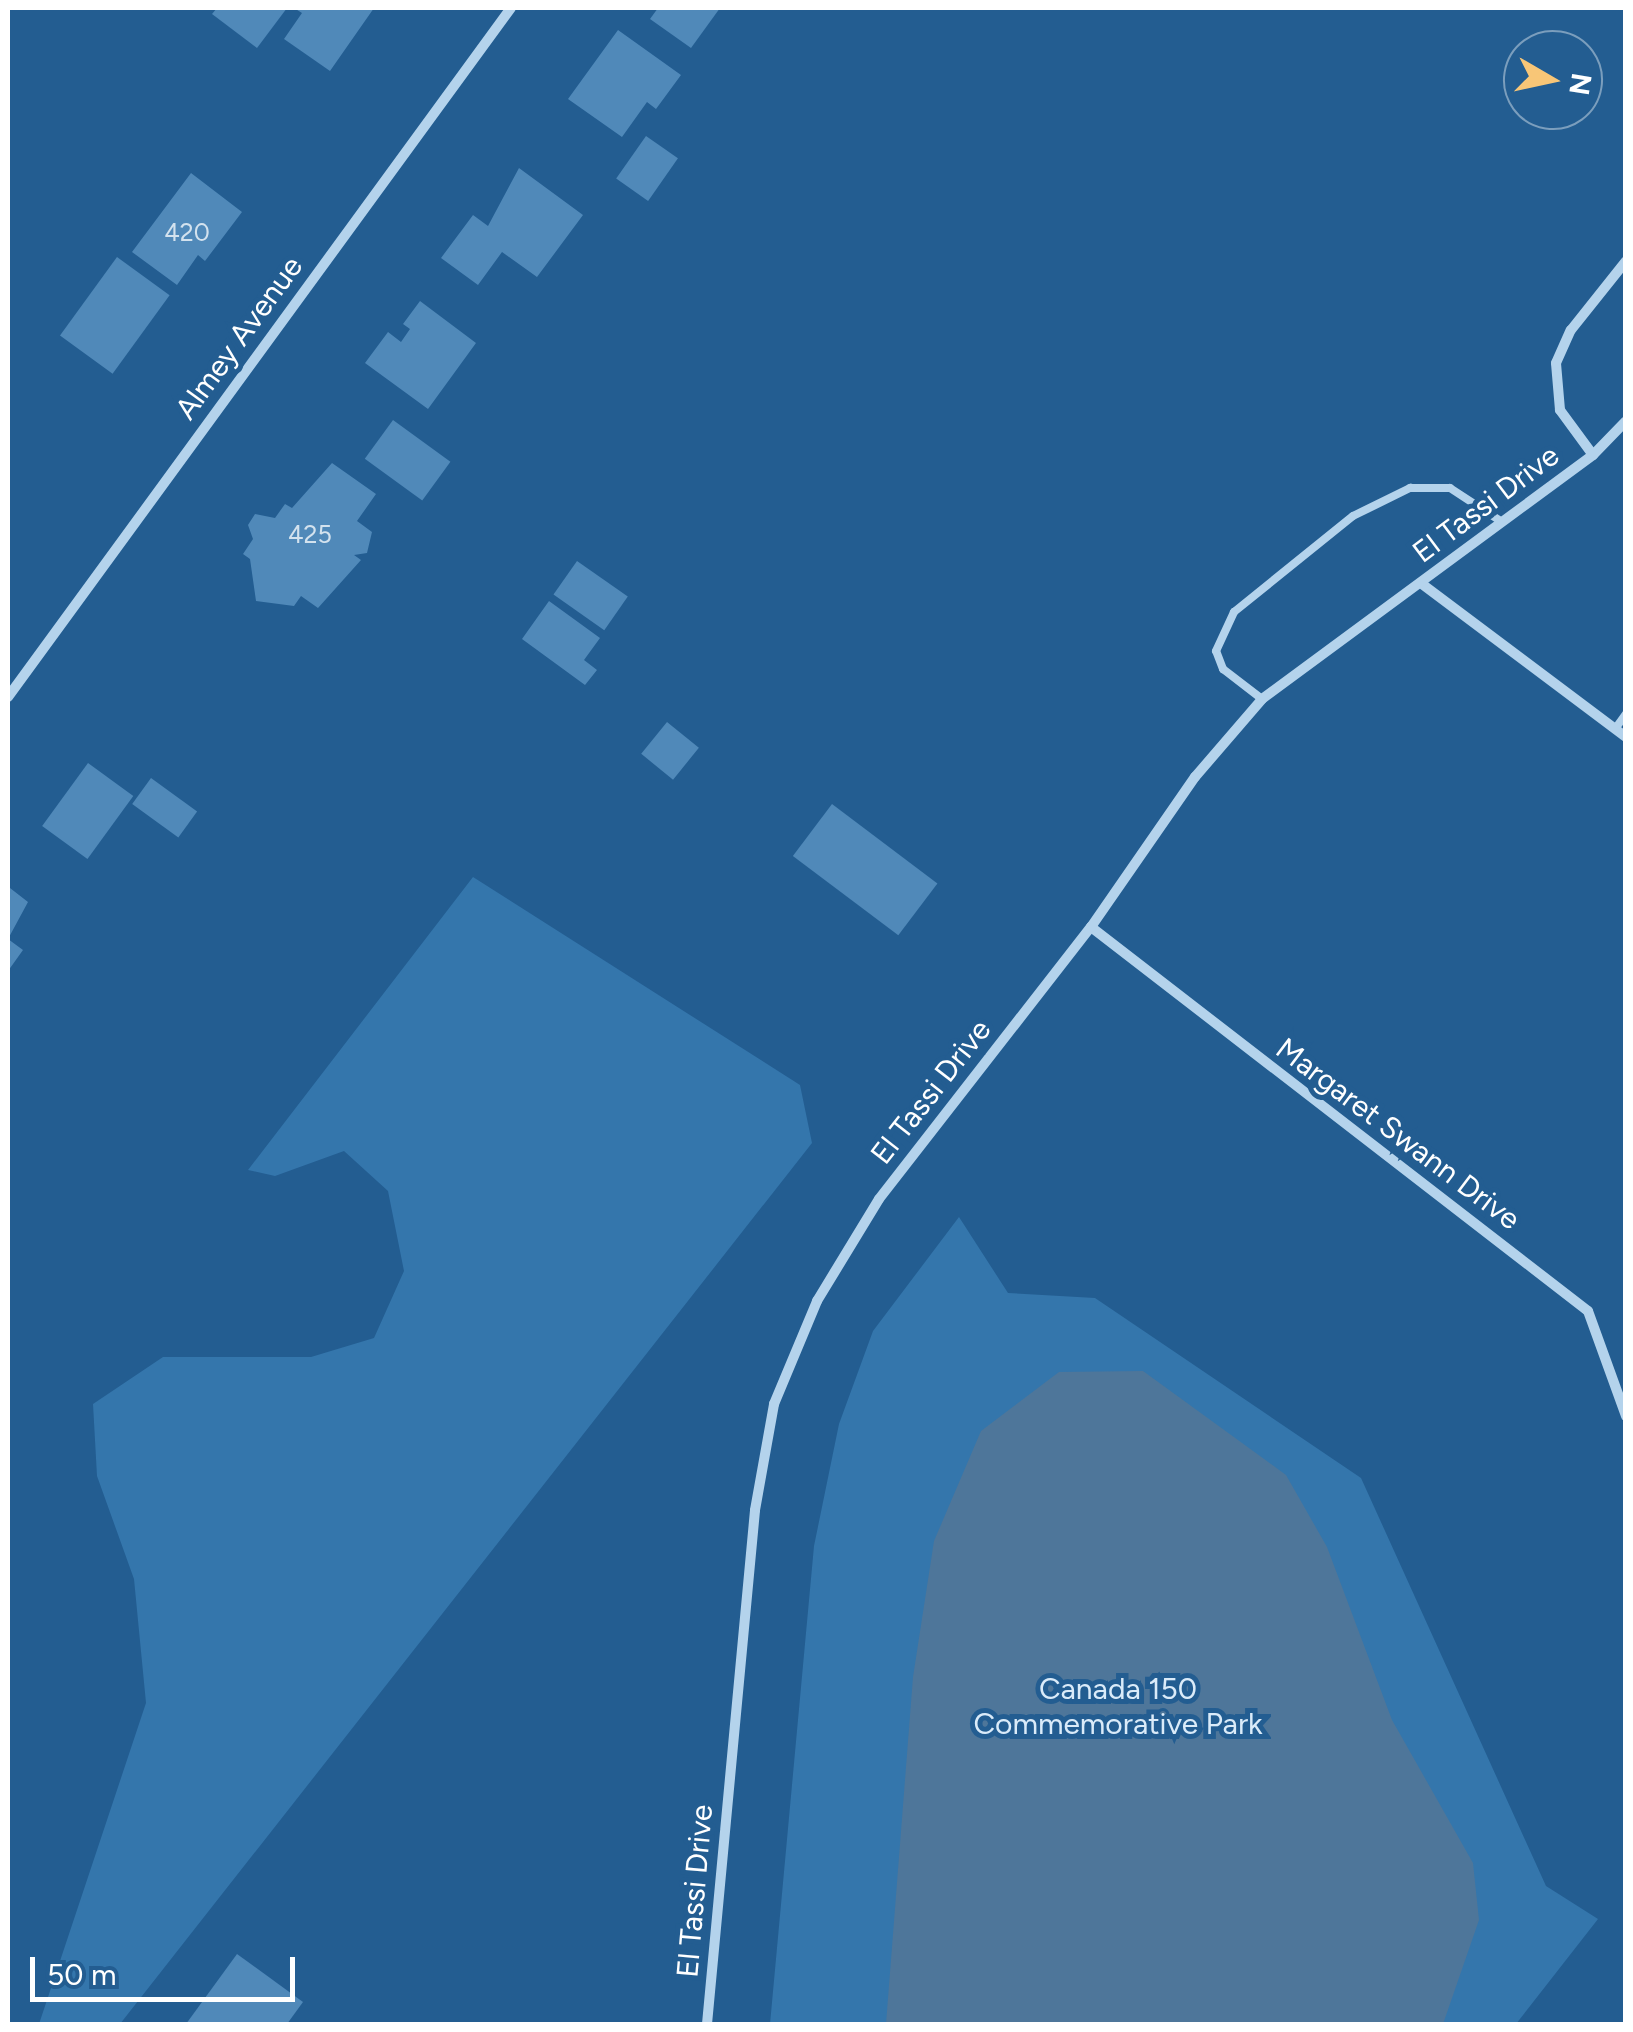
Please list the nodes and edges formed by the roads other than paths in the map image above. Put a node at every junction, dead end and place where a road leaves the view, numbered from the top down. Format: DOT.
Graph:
graph roads {
  1 [pos="511,8"];
  2 [pos="1626,260"];
  3 [pos="1626,421"];
  4 [pos="1594,454"];
  5 [pos="1502,522"];
  6 [pos="1422,584"];
  7 [pos="8,697"];
  8 [pos="1262,699"];
  9 [pos="1626,714"];
  10 [pos="1615,729"];
  11 [pos="1626,737"];
  12 [pos="1092,927"];
  13 [pos="1621,1386"];
  14 [pos="1626,1416"];
  15 [pos="708,2024"];
  1 -- 7 [label="street, Almey Avenue"];
  2 -- 4 [label="street"];
  3 -- 4 [label="street, El Tassi Drive"];
  4 -- 5 [label="street, El Tassi Drive"];
  5 -- 6 [label="street, El Tassi Drive"];
  5 -- 8 [label="lane"];
  6 -- 8 [label="street, El Tassi Drive"];
  6 -- 10 [label="street"];
  8 -- 12 [label="street, El Tassi Drive"];
  9 -- 10 [label="lane"];
  10 -- 11 [label="street"];
  12 -- 13 [label="street, Margaret Swann Drive"];
  12 -- 15 [label="street, El Tassi Drive"];
  13 -- 14 [label="street, Margaret Swann Drive"];
}
